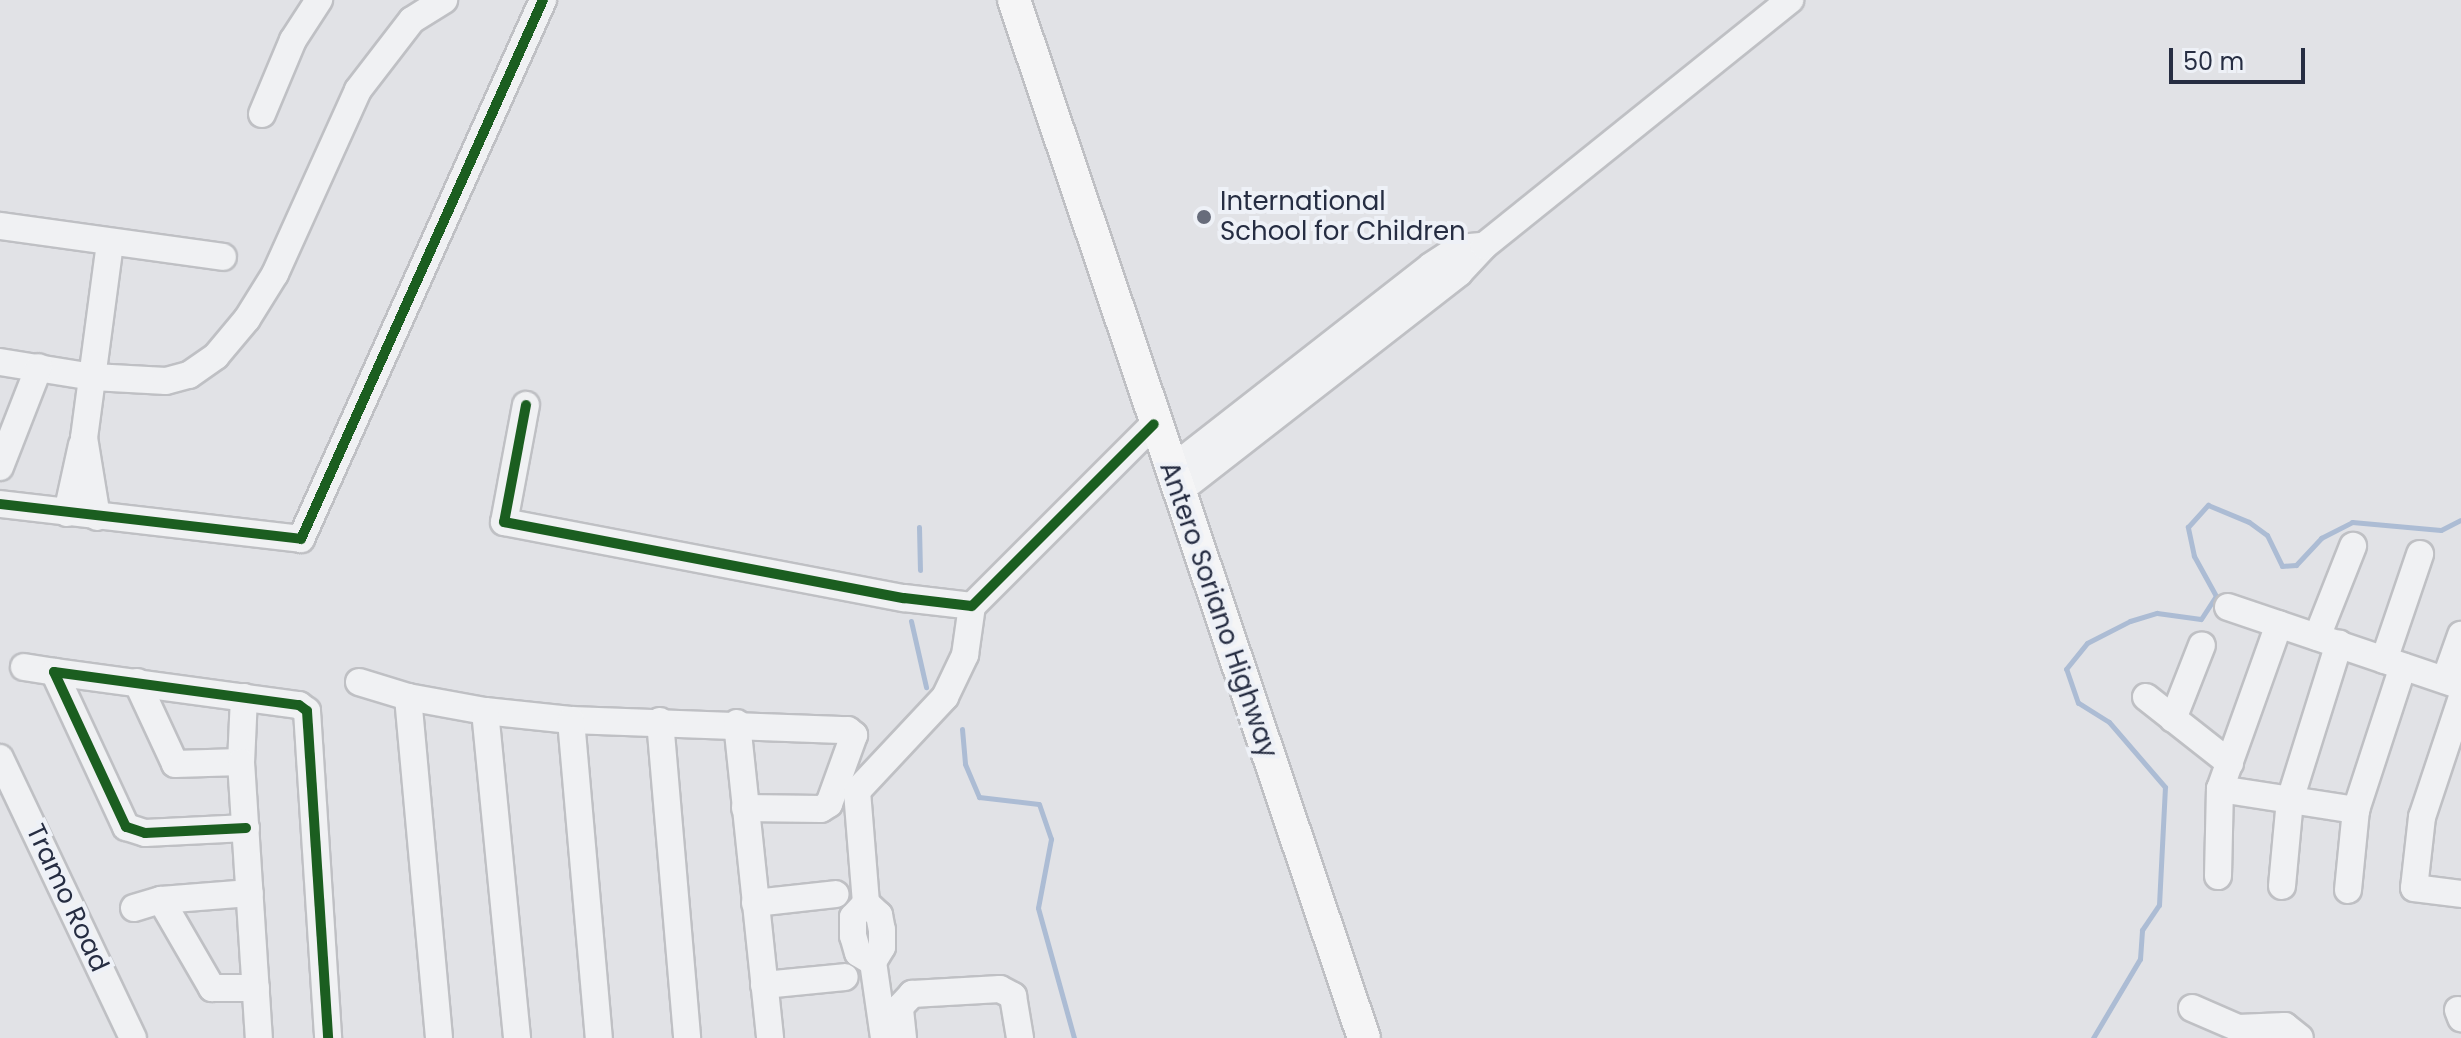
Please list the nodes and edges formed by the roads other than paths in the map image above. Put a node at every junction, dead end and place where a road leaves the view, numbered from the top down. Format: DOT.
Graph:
graph roads {
  1 [pos="319,0"];
  2 [pos="444,0"];
  3 [pos="543,0"];
  4 [pos="1014,0"];
  5 [pos="1790,0"];
  6 [pos="262,114"];
  7 [pos="0,226"];
  8 [pos="110,243"];
  9 [pos="223,257"];
  10 [pos="0,362"];
  11 [pos="39,367"];
  12 [pos="93,377"];
  13 [pos="526,405"];
  14 [pos="1154,424"];
  15 [pos="84,438"];
  16 [pos="0,467"];
  17 [pos="1174,481"];
  18 [pos="0,504"];
  19 [pos="67,513"];
  20 [pos="97,517"];
  21 [pos="2353,546"];
  22 [pos="2420,554"];
  23 [pos="972,606"];
  24 [pos="2228,607"];
  25 [pos="2279,624"];
  26 [pos="2461,635"];
  27 [pos="2328,641"];
  28 [pos="2202,645"];
  29 [pos="2393,663"];
  30 [pos="24,667"];
  31 [pos="54,672"];
  32 [pos="137,682"];
  33 [pos="359,682"];
  34 [pos="2456,689"];
  35 [pos="244,697"];
  36 [pos="408,697"];
  37 [pos="2146,697"];
  38 [pos="485,711"];
  39 [pos="2173,719"];
  40 [pos="571,720"];
  41 [pos="660,721"];
  42 [pos="737,723"];
  43 [pos="0,758"];
  44 [pos="241,762"];
  45 [pos="2230,763"];
  46 [pos="2220,789"];
  47 [pos="2290,800"];
  48 [pos="745,808"];
  49 [pos="2356,810"];
  50 [pos="246,828"];
  51 [pos="2218,876"];
  52 [pos="2282,886"];
  53 [pos="2348,890"];
  54 [pos="250,893"];
  55 [pos="836,894"];
  56 [pos="2461,894"];
  57 [pos="161,900"];
  58 [pos="755,903"];
  59 [pos="134,908"];
  60 [pos="845,977"];
  61 [pos="764,985"];
  62 [pos="256,988"];
  63 [pos="2192,1008"];
  64 [pos="133,1038"];
  65 [pos="259,1038"];
  66 [pos="328,1038"];
  67 [pos="439,1038"];
  68 [pos="517,1038"];
  69 [pos="599,1038"];
  70 [pos="687,1038"];
  71 [pos="770,1038"];
  72 [pos="884,1038"];
  73 [pos="903,1038"];
  74 [pos="1020,1038"];
  75 [pos="1364,1038"];
  76 [pos="2300,1038"];
  1 -- 6 [label="street"];
  2 -- 12 [label="street"];
  3 -- 20 [label="street"];
  4 -- 14 [label="main road, Antero Soriano Highway"];
  5 -- 17 [label="street"];
  7 -- 8 [label="street"];
  8 -- 9 [label="street"];
  8 -- 12 [label="street"];
  10 -- 11 [label="street"];
  11 -- 12 [label="street"];
  11 -- 16 [label="street"];
  12 -- 15 [label="street"];
  13 -- 23 [label="street"];
  14 -- 17 [label="main road, Antero Soriano Highway"];
  14 -- 23 [label="street"];
  15 -- 19 [label="street"];
  15 -- 20 [label="street"];
  17 -- 75 [label="main road, Antero Soriano Highway"];
  18 -- 19 [label="street"];
  19 -- 20 [label="street"];
  21 -- 27 [label="street"];
  22 -- 29 [label="street"];
  23 -- 72 [label="street"];
  24 -- 25 [label="street"];
  25 -- 27 [label="street"];
  25 -- 45 [label="street"];
  26 -- 34 [label="street"];
  27 -- 29 [label="street"];
  27 -- 47 [label="street"];
  28 -- 39 [label="street"];
  29 -- 34 [label="street"];
  29 -- 49 [label="street"];
  30 -- 31 [label="street"];
  31 -- 32 [label="street"];
  31 -- 50 [label="street"];
  32 -- 35 [label="street"];
  32 -- 44 [label="street"];
  33 -- 36 [label="street"];
  34 -- 56 [label="street"];
  35 -- 44 [label="street"];
  35 -- 66 [label="street"];
  36 -- 38 [label="street"];
  36 -- 67 [label="street"];
  37 -- 39 [label="street"];
  38 -- 40 [label="street"];
  38 -- 68 [label="street"];
  39 -- 45 [label="street"];
  40 -- 41 [label="street"];
  40 -- 69 [label="street"];
  41 -- 42 [label="street"];
  41 -- 70 [label="street"];
  42 -- 48 [label="street"];
  42 -- 48 [label="street"];
  43 -- 64 [label="street, Tramo Road"];
  44 -- 50 [label="street"];
  45 -- 46 [label="street"];
  46 -- 47 [label="street"];
  46 -- 51 [label="street"];
  47 -- 49 [label="street"];
  47 -- 52 [label="street"];
  48 -- 58 [label="street"];
  49 -- 53 [label="street"];
  50 -- 54 [label="street"];
  54 -- 57 [label="street"];
  54 -- 62 [label="street"];
  55 -- 58 [label="street"];
  57 -- 59 [label="street"];
  57 -- 62 [label="street"];
  58 -- 61 [label="street"];
  60 -- 61 [label="street"];
  61 -- 71 [label="street"];
  62 -- 65 [label="street"];
  63 -- 76 [label="street"];
  73 -- 74 [label="street"];
}
